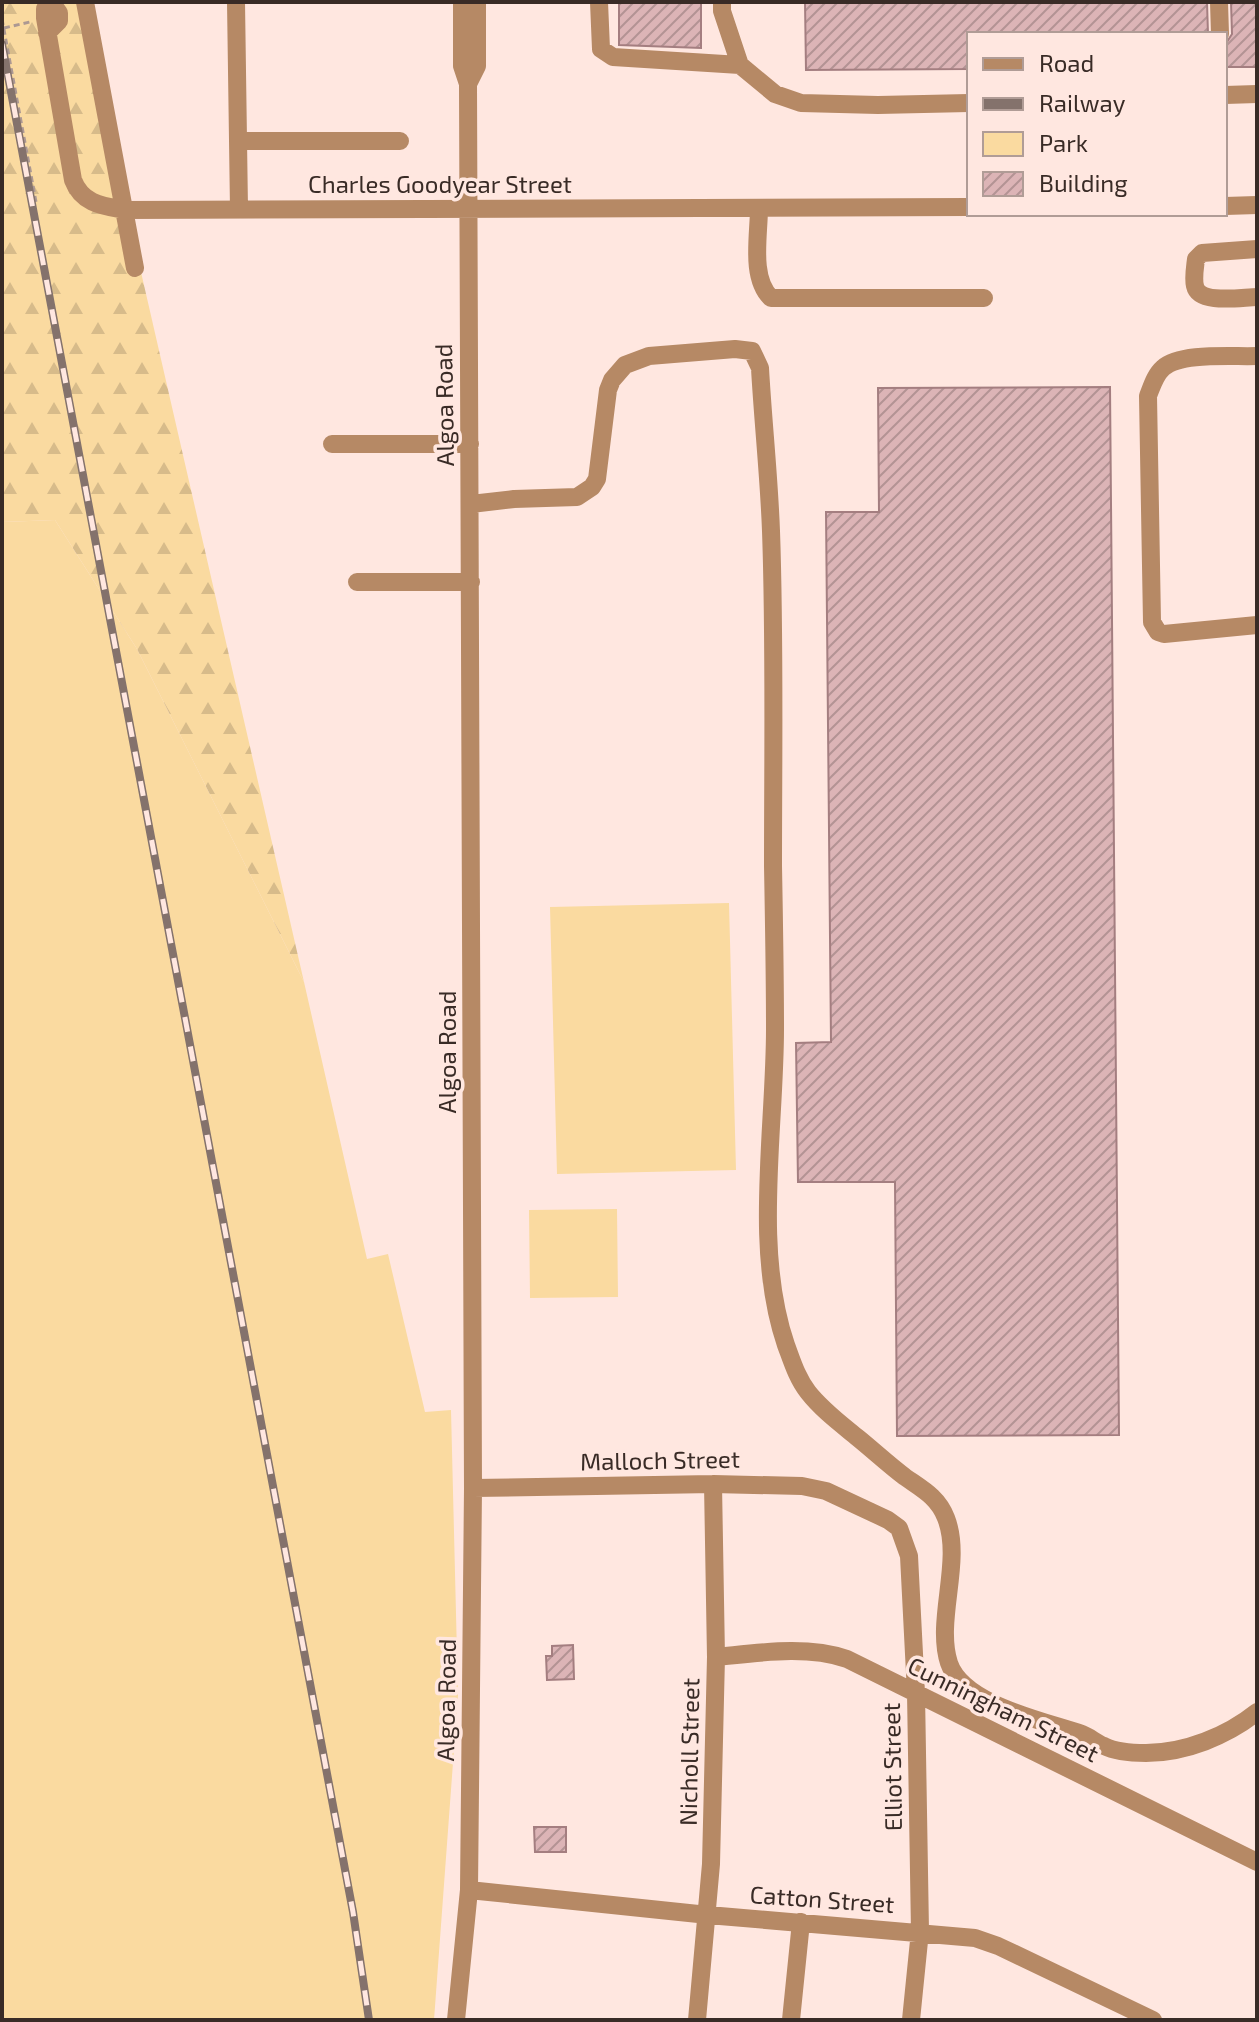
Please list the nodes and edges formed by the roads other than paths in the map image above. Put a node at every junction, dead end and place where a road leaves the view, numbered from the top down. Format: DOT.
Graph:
graph roads {
  1 [pos="85,2"];
  2 [pos="236,2"];
  3 [pos="462,2"];
  4 [pos="477,2"];
  5 [pos="599,2"];
  6 [pos="722,2"];
  7 [pos="1219,2"];
  8 [pos="46,25"];
  9 [pos="1220,32"];
  10 [pos="740,65"];
  11 [pos="468,84"];
  12 [pos="1257,94"];
  13 [pos="1227,95"];
  14 [pos="967,103"];
  15 [pos="238,141"];
  16 [pos="400,141"];
  17 [pos="1257,205"];
  18 [pos="1227,206"];
  19 [pos="967,207"];
  20 [pos="469,208"];
  21 [pos="759,208"];
  22 [pos="239,209"];
  23 [pos="125,210"];
  24 [pos="1257,249"];
  25 [pos="135,268"];
  26 [pos="1257,297"];
  27 [pos="984,298"];
  28 [pos="1257,356"];
  29 [pos="332,444"];
  30 [pos="470,444"];
  31 [pos="471,504"];
  32 [pos="357,582"];
  33 [pos="471,582"];
  34 [pos="1257,625"];
  35 [pos="713,1484"];
  36 [pos="473,1488"];
  37 [pos="846,1499"];
  38 [pos="716,1657"];
  39 [pos="916,1693"];
  40 [pos="1257,1712"];
  41 [pos="1257,1862"];
  42 [pos="469,1890"];
  43 [pos="708,1915"];
  44 [pos="801,1922"];
  45 [pos="920,1931"];
  46 [pos="456,2020"];
  47 [pos="697,2020"];
  48 [pos="791,2020"];
  49 [pos="911,2020"];
  50 [pos="1153,2020"];
  1 -- 23 [label="street"];
  2 -- 15 [label="street"];
  3 -- 11 [label="street, Algoa Road"];
  4 -- 11 [label="street, Algoa Road"];
  5 -- 10 [label="street"];
  6 -- 10 [label="street"];
  7 -- 9 [label="street"];
  8 -- 23 [label="street, Charles Goodyear Street"];
  10 -- 14 [label="street"];
  11 -- 20 [label="street, Algoa Road"];
  12 -- 13 [label="street"];
  15 -- 16 [label="street"];
  15 -- 22 [label="street"];
  17 -- 18 [label="street"];
  19 -- 21 [label="street, Charles Goodyear Street"];
  20 -- 21 [label="street, Charles Goodyear Street"];
  20 -- 22 [label="street, Charles Goodyear Street"];
  20 -- 30 [label="street, Algoa Road"];
  21 -- 27 [label="street"];
  22 -- 23 [label="street, Charles Goodyear Street"];
  23 -- 25 [label="street"];
  24 -- 26 [label="street"];
  28 -- 34 [label="street"];
  29 -- 30 [label="street"];
  30 -- 31 [label="street, Algoa Road"];
  31 -- 33 [label="street, Algoa Road"];
  31 -- 40 [label="street"];
  32 -- 33 [label="street"];
  33 -- 36 [label="street, Algoa Road"];
  35 -- 36 [label="street, Malloch Street"];
  35 -- 37 [label="street, Malloch Street"];
  35 -- 38 [label="street, Nicholl Street"];
  36 -- 42 [label="street, Algoa Road"];
  37 -- 39 [label="street, Elliot Street"];
  38 -- 39 [label="street, Cunningham Street"];
  38 -- 43 [label="street, Nicholl Street"];
  39 -- 41 [label="street, Cunningham Street"];
  39 -- 45 [label="street, Elliot Street"];
  42 -- 43 [label="street, Catton Street"];
  42 -- 46 [label="street, Algoa Road"];
  43 -- 44 [label="street, Catton Street"];
  43 -- 47 [label="street, Nicholl Street"];
  44 -- 45 [label="street, Catton Street"];
  44 -- 48 [label="street"];
  45 -- 49 [label="street, Elliot Street"];
  45 -- 50 [label="street, Catton Street"];
}
